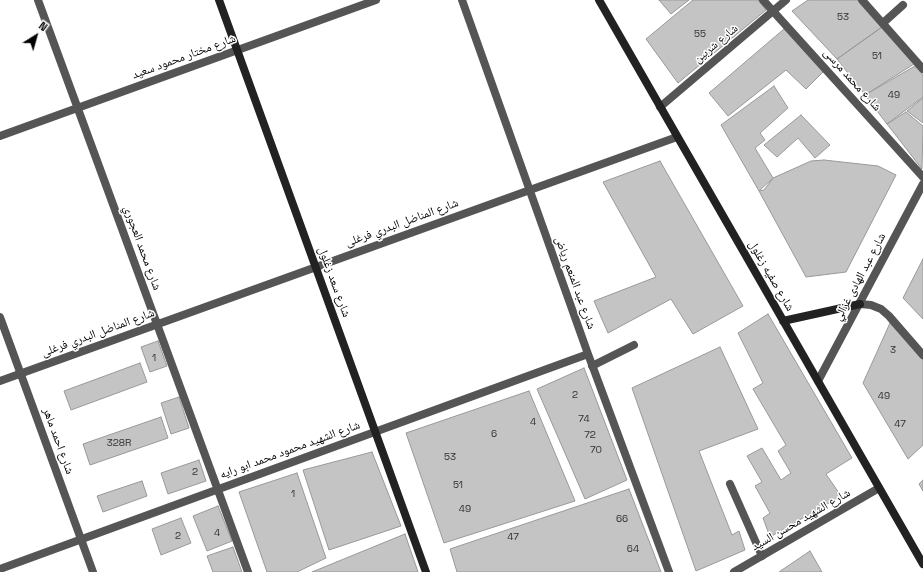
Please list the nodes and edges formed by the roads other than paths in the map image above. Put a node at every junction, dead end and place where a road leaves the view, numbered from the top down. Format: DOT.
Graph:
graph roads {
  1 [pos="38,0"];
  2 [pos="219,0"];
  3 [pos="462,0"];
  4 [pos="599,0"];
  5 [pos="763,0"];
  6 [pos="786,0"];
  7 [pos="862,0"];
  8 [pos="372,1"];
  9 [pos="903,5"];
  10 [pos="773,12"];
  11 [pos="883,23"];
  12 [pos="237,51"];
  13 [pos="923,69"];
  14 [pos="660,107"];
  15 [pos="78,108"];
  16 [pos="0,136"];
  17 [pos="678,137"];
  18 [pos="923,177"];
  19 [pos="923,184"];
  20 [pos="529,190"];
  21 [pos="316,267"];
  22 [pos="860,304"];
  23 [pos="0,317"];
  24 [pos="783,321"];
  25 [pos="157,325"];
  26 [pos="634,345"];
  27 [pos="588,354"];
  28 [pos="923,355"];
  29 [pos="592,366"];
  30 [pos="21,374"];
  31 [pos="818,381"];
  32 [pos="0,382"];
  33 [pos="375,432"];
  34 [pos="730,484"];
  35 [pos="879,488"];
  36 [pos="217,490"];
  37 [pos="81,540"];
  38 [pos="762,556"];
  39 [pos="923,564"];
  40 [pos="0,569"];
  41 [pos="92,572"];
  42 [pos="248,572"];
  43 [pos="426,572"];
  44 [pos="669,572"];
  45 [pos="734,572"];
  1 -- 15 [label="street, شارع محمد العجوري"];
  2 -- 12 [label="street, شارع سعد زغلول"];
  3 -- 20 [label="street, شارع عبد المنعم رياض"];
  4 -- 14 [label="street, شارع صفيه زغلول"];
  5 -- 10 [label="street, شارع محمد مرسى"];
  6 -- 10 [label="street, شارع شربين"];
  7 -- 11 [label="street"];
  8 -- 12 [label="street, شارع مختار محمود سعيد"];
  9 -- 11 [label="street"];
  10 -- 14 [label="street, شارع شربين"];
  10 -- 18 [label="street, شارع محمد مرسى"];
  11 -- 13 [label="street"];
  12 -- 15 [label="street, شارع مختار محمود سعيد"];
  12 -- 21 [label="street, شارع سعد زغلول"];
  14 -- 17 [label="street, شارع صفيه زغلول"];
  15 -- 16 [label="street, شارع مختار محمود سعيد"];
  15 -- 25 [label="street, شارع محمد العجوري"];
  17 -- 20 [label="street, شارع المناضل البدري فرغلى"];
  17 -- 24 [label="street, شارع صفيه زغلول"];
  19 -- 22 [label="street, شارع عبد الهادى غزالي"];
  20 -- 21 [label="street, شارع المناضل البدري فرغلى"];
  20 -- 27 [label="street, شارع عبد المنعم رياض"];
  21 -- 25 [label="street, شارع المناضل البدري فرغلى"];
  21 -- 33 [label="street, شارع سعد زغلول"];
  22 -- 24 [label="street"];
  22 -- 28 [label="street"];
  22 -- 31 [label="street, شارع عبد الهادى غزالي"];
  23 -- 30 [label="street, شارع احمد ماهر"];
  24 -- 31 [label="street, شارع صفيه زغلول"];
  25 -- 30 [label="street, شارع المناضل البدري فرغلى"];
  25 -- 36 [label="street, شارع محمد العجوري"];
  26 -- 29 [label="street"];
  27 -- 29 [label="street, شارع عبد المنعم رياض"];
  27 -- 33 [label="street, شارع الشهيد محمود محمد ابو رايه"];
  29 -- 44 [label="street, شارع عبد المنعم رياض"];
  30 -- 32 [label="street, شارع المناضل البدري فرغلى"];
  30 -- 37 [label="street, شارع احمد ماهر"];
  31 -- 35 [label="street, شارع صفيه زغلول"];
  33 -- 36 [label="street, شارع الشهيد محمود محمد ابو رايه"];
  33 -- 43 [label="street, شارع سعد زغلول"];
  34 -- 38 [label="street"];
  35 -- 38 [label="street, شارع الشهيد محسن السيد"];
  35 -- 39 [label="street, شارع صفيه زغلول"];
  36 -- 37 [label="street, شارع الشهيد محمود محمد ابو رايه"];
  36 -- 42 [label="street, شارع محمد العجوري"];
  37 -- 40 [label="street, شارع الشهيد محمود محمد ابو رايه"];
  37 -- 41 [label="street, شارع احمد ماهر"];
  38 -- 45 [label="street, شارع الشهيد محسن السيد"];
}
